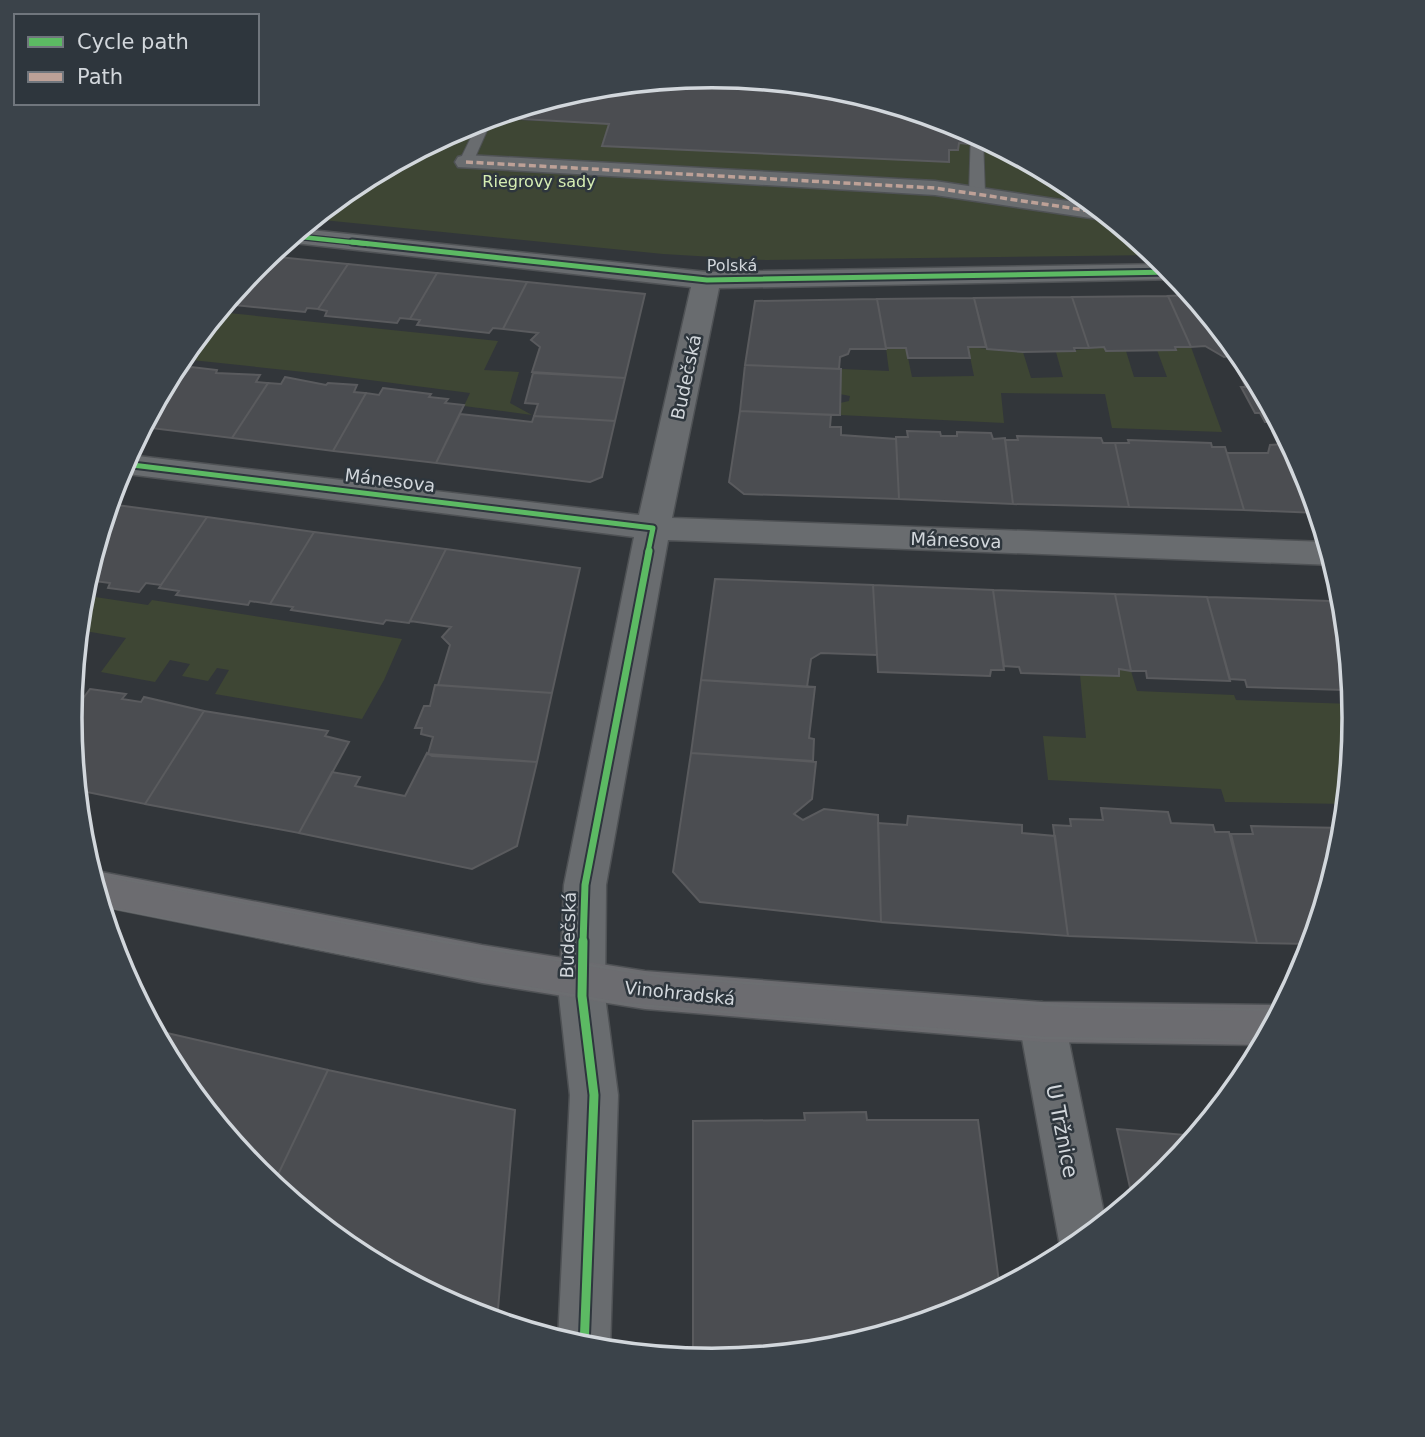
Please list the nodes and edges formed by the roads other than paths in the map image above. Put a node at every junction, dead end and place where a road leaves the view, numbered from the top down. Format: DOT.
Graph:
graph roads {
  1 [pos="480,133"];
  2 [pos="976,146"];
  3 [pos="466,162"];
  4 [pos="977,194"];
  5 [pos="1085,210"];
  6 [pos="306,237"];
  7 [pos="1157,272"];
  8 [pos="707,280"];
  9 [pos="135,465"];
  10 [pos="653,528"];
  11 [pos="1321,554"];
  12 [pos="106,890"];
  13 [pos="582,981"];
  14 [pos="1042,1021"];
  15 [pos="1263,1025"];
  16 [pos="1082,1229"];
  17 [pos="584,1336"];
  1 -- 3 [label="lane"];
  2 -- 4 [label="lane"];
  3 -- 4 [label="street"];
  4 -- 5 [label="street"];
  6 -- 8 [label="street, Polská"];
  7 -- 8 [label="street, Polská"];
  8 -- 10 [label="street, Budečská"];
  9 -- 10 [label="street, Mánesova"];
  10 -- 11 [label="street, Mánesova"];
  10 -- 13 [label="street, Budečská"];
  12 -- 13 [label="main road, Vinohradská"];
  13 -- 14 [label="main road, Vinohradská"];
  13 -- 17 [label="street, Budečská"];
  14 -- 15 [label="main road, Vinohradská"];
  14 -- 16 [label="street, U Tržnice"];
}
